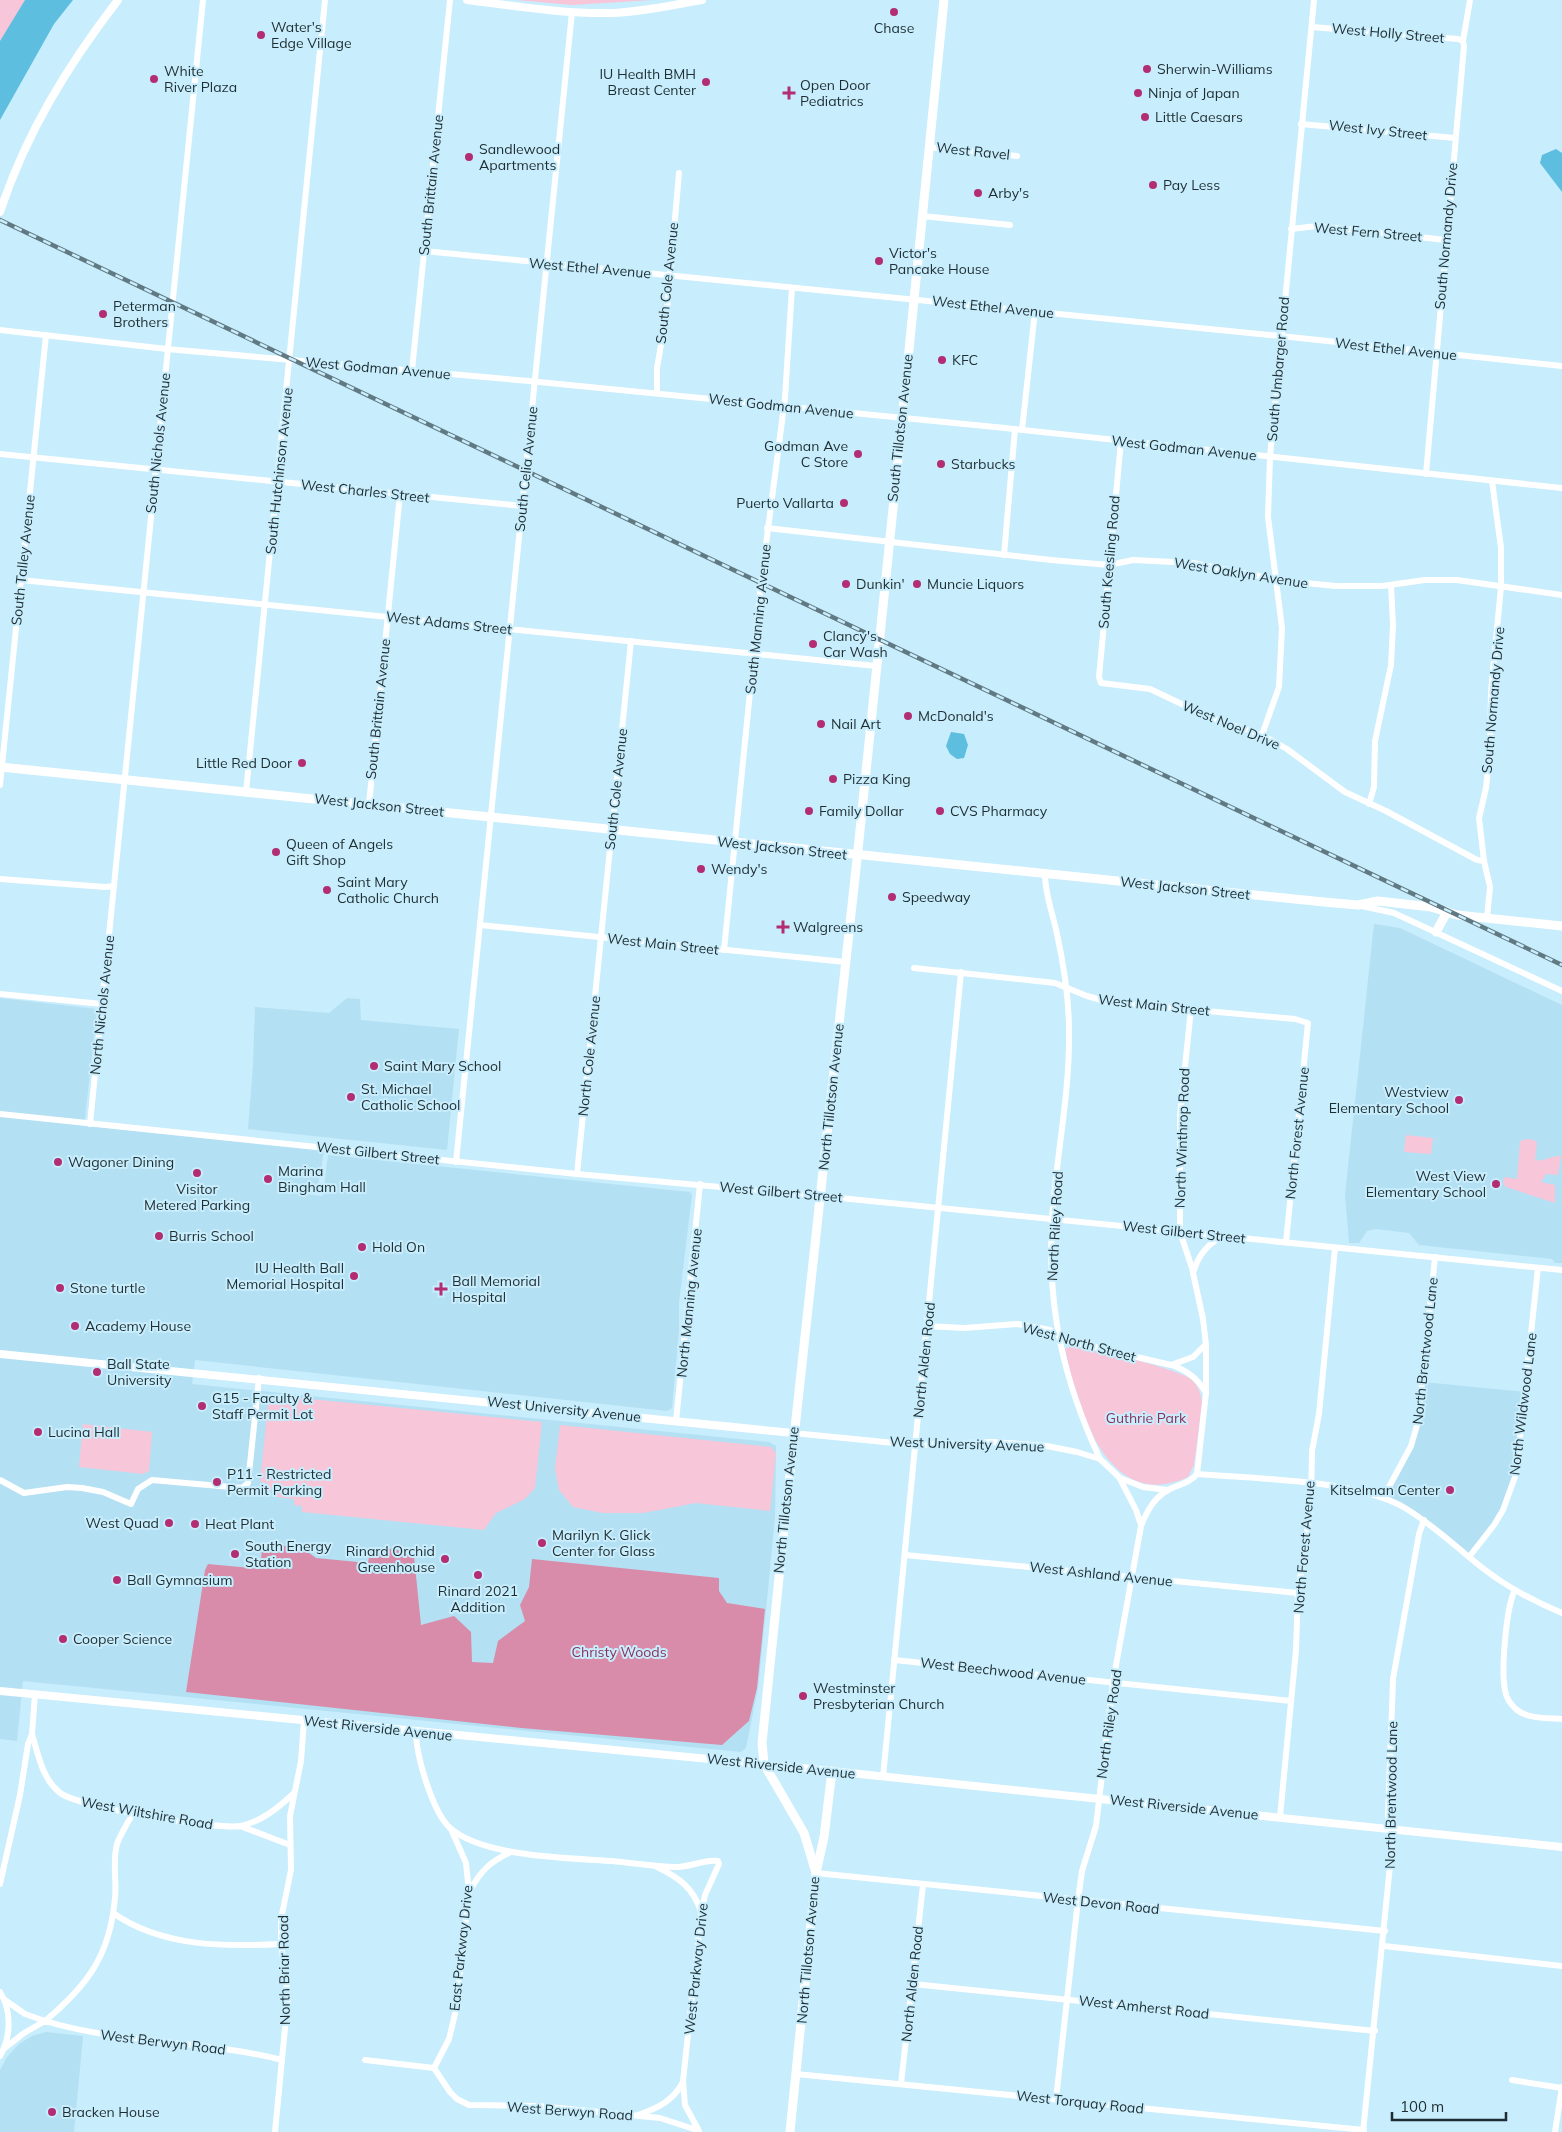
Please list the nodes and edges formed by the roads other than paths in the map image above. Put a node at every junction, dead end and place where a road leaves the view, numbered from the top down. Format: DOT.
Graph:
graph roads {
  1 [pos="118,0"];
  2 [pos="203,0"];
  3 [pos="325,0"];
  4 [pos="450,0"];
  5 [pos="467,0"];
  6 [pos="702,0"];
  7 [pos="944,0"];
  8 [pos="1314,0"];
  9 [pos="1470,0"];
  10 [pos="572,12"];
  11 [pos="1312,27"];
  12 [pos="1463,41"];
  13 [pos="1301,124"];
  14 [pos="1455,138"];
  15 [pos="928,146"];
  16 [pos="1017,156"];
  17 [pos="679,173"];
  18 [pos="0,212"];
  19 [pos="922,216"];
  20 [pos="1010,226"];
  21 [pos="1291,228"];
  22 [pos="1446,240"];
  23 [pos="424,252"];
  24 [pos="547,263"];
  25 [pos="669,275"];
  26 [pos="792,288"];
  27 [pos="913,299"];
  28 [pos="1035,311"];
  29 [pos="0,330"];
  30 [pos="46,335"];
  31 [pos="1281,336"];
  32 [pos="167,349"];
  33 [pos="1436,354"];
  34 [pos="290,361"];
  35 [pos="1562,366"];
  36 [pos="412,370"];
  37 [pos="535,382"];
  38 [pos="657,393"];
  39 [pos="783,407"];
  40 [pos="902,418"];
  41 [pos="1019,430"];
  42 [pos="1121,441"];
  43 [pos="0,454"];
  44 [pos="33,457"];
  45 [pos="1270,457"];
  46 [pos="156,470"];
  47 [pos="1426,474"];
  48 [pos="1492,481"];
  49 [pos="278,482"];
  50 [pos="1562,488"];
  51 [pos="400,494"];
  52 [pos="522,506"];
  53 [pos="767,528"];
  54 [pos="889,543"];
  55 [pos="1004,555"];
  56 [pos="1109,564"];
  57 [pos="1276,579"];
  58 [pos="21,580"];
  59 [pos="1391,585"];
  60 [pos="1501,587"];
  61 [pos="143,592"];
  62 [pos="1562,595"];
  63 [pos="265,604"];
  64 [pos="388,616"];
  65 [pos="509,629"];
  66 [pos="631,641"];
  67 [pos="754,653"];
  68 [pos="876,666"];
  69 [pos="1101,683"];
  70 [pos="1262,735"];
  71 [pos="1,768"];
  72 [pos="124,780"];
  73 [pos="0,785"];
  74 [pos="246,792"];
  75 [pos="369,804"];
  76 [pos="1369,804"];
  77 [pos="491,816"];
  78 [pos="613,829"];
  79 [pos="735,842"];
  80 [pos="857,856"];
  81 [pos="1484,861"];
  82 [pos="1045,874"];
  83 [pos="0,879"];
  84 [pos="114,886"];
  85 [pos="1358,905"];
  86 [pos="1447,912"];
  87 [pos="1487,918"];
  88 [pos="480,925"];
  89 [pos="1562,926"];
  90 [pos="1436,932"];
  91 [pos="600,937"];
  92 [pos="724,950"];
  93 [pos="845,962"];
  94 [pos="914,968"];
  95 [pos="961,972"];
  96 [pos="1066,987"];
  97 [pos="1562,991"];
  98 [pos="0,994"];
  99 [pos="102,1004"];
  100 [pos="1191,1009"];
  101 [pos="1308,1023"];
  102 [pos="0,1114"];
  103 [pos="90,1124"];
  104 [pos="456,1162"];
  105 [pos="577,1174"];
  106 [pos="700,1184"];
  107 [pos="820,1196"];
  108 [pos="938,1208"];
  109 [pos="1052,1219"];
  110 [pos="1180,1232"];
  111 [pos="1224,1236"];
  112 [pos="1286,1242"];
  113 [pos="1335,1248"];
  114 [pos="1435,1257"];
  115 [pos="1538,1268"];
  116 [pos="1562,1270"];
  117 [pos="1193,1274"];
  118 [pos="927,1326"];
  119 [pos="1057,1335"];
  120 [pos="1206,1344"];
  121 [pos="0,1354"];
  122 [pos="1171,1365"];
  123 [pos="259,1378"];
  124 [pos="1206,1393"];
  125 [pos="676,1422"];
  126 [pos="793,1433"];
  127 [pos="915,1445"];
  128 [pos="1100,1458"];
  129 [pos="1197,1474"];
  130 [pos="1119,1477"];
  131 [pos="0,1480"];
  132 [pos="1311,1484"];
  133 [pos="1168,1490"];
  134 [pos="1384,1498"];
  135 [pos="1424,1520"];
  136 [pos="1142,1526"];
  137 [pos="905,1555"];
  138 [pos="1469,1557"];
  139 [pos="1134,1577"];
  140 [pos="1515,1590"];
  141 [pos="1298,1593"];
  142 [pos="1562,1613"];
  143 [pos="894,1660"];
  144 [pos="1113,1682"];
  145 [pos="0,1691"];
  146 [pos="35,1694"];
  147 [pos="1291,1701"];
  148 [pos="1562,1719"];
  149 [pos="304,1721"];
  150 [pos="416,1732"];
  151 [pos="32,1734"];
  152 [pos="764,1764"];
  153 [pos="832,1771"];
  154 [pos="884,1777"];
  155 [pos="293,1794"];
  156 [pos="1099,1798"];
  157 [pos="133,1813"];
  158 [pos="1280,1817"];
  159 [pos="239,1826"];
  160 [pos="450,1828"];
  161 [pos="1391,1829"];
  162 [pos="290,1845"];
  163 [pos="1562,1847"];
  164 [pos="511,1852"];
  165 [pos="654,1865"];
  166 [pos="816,1873"];
  167 [pos="0,1884"];
  168 [pos="923,1885"];
  169 [pos="468,1893"];
  170 [pos="1078,1900"];
  171 [pos="113,1913"];
  172 [pos="701,1914"];
  173 [pos="1385,1931"];
  174 [pos="281,1944"];
  175 [pos="1384,1946"];
  176 [pos="1562,1966"];
  177 [pos="913,1984"];
  178 [pos="0,1992"];
  179 [pos="5,2000"];
  180 [pos="1067,2000"];
  181 [pos="45,2020"];
  182 [pos="1375,2031"];
  183 [pos="5,2048"];
  184 [pos="0,2056"];
  185 [pos="282,2060"];
  186 [pos="365,2060"];
  187 [pos="434,2068"];
  188 [pos="796,2074"];
  189 [pos="1512,2080"];
  190 [pos="683,2081"];
  191 [pos="901,2084"];
  192 [pos="1562,2087"];
  193 [pos="1056,2099"];
  194 [pos="635,2115"];
  195 [pos="700,2131"];
  196 [pos="1364,2131"];
  197 [pos="275,2132"];
  198 [pos="790,2132"];
  199 [pos="1556,2132"];
  1 -- 18 [label="street"];
  2 -- 32 [label="street, South Nichols Avenue"];
  3 -- 34 [label="street, South Hutchinson Avenue"];
  4 -- 23 [label="street, South Brittain Avenue"];
  5 -- 10 [label="street"];
  6 -- 10 [label="street"];
  7 -- 15 [label="main road, South Tillotson Avenue"];
  8 -- 11 [label="street, South Umbarger Road"];
  9 -- 12 [label="street, South Normandy Drive"];
  10 -- 24 [label="street, South Celia Avenue"];
  11 -- 12 [label="street, West Holly Street"];
  11 -- 13 [label="street, South Umbarger Road"];
  12 -- 14 [label="street, South Normandy Drive"];
  13 -- 14 [label="street, West Ivy Street"];
  13 -- 21 [label="street, South Umbarger Road"];
  14 -- 22 [label="street, South Normandy Drive"];
  15 -- 16 [label="street, West Ravel"];
  15 -- 19 [label="main road, South Tillotson Avenue"];
  17 -- 25 [label="street, South Cole Avenue"];
  19 -- 20 [label="street"];
  19 -- 27 [label="main road, South Tillotson Avenue"];
  21 -- 22 [label="street, West Fern Street"];
  21 -- 31 [label="street, South Umbarger Road"];
  22 -- 33 [label="street, South Normandy Drive"];
  23 -- 24 [label="street, West Ethel Avenue"];
  23 -- 36 [label="street, South Brittain Avenue"];
  24 -- 25 [label="street, West Ethel Avenue"];
  24 -- 37 [label="street, South Celia Avenue"];
  25 -- 26 [label="street, West Ethel Avenue"];
  25 -- 38 [label="street, South Cole Avenue"];
  26 -- 27 [label="street, West Ethel Avenue"];
  26 -- 39 [label="street, South Manning Avenue"];
  27 -- 28 [label="street, West Ethel Avenue"];
  27 -- 40 [label="main road, South Tillotson Avenue"];
  28 -- 31 [label="street, West Ethel Avenue"];
  28 -- 41 [label="street"];
  29 -- 30 [label="street, West Godman Avenue"];
  30 -- 32 [label="street, West Godman Avenue"];
  30 -- 44 [label="street, South Talley Avenue"];
  31 -- 33 [label="street, West Ethel Avenue"];
  31 -- 45 [label="street, South Umbarger Road"];
  32 -- 34 [label="street, West Godman Avenue"];
  32 -- 46 [label="street, South Nichols Avenue"];
  33 -- 35 [label="street, West Ethel Avenue"];
  33 -- 47 [label="street, South Normandy Drive"];
  34 -- 36 [label="street, West Godman Avenue"];
  34 -- 49 [label="street, South Hutchinson Avenue"];
  36 -- 37 [label="street, West Godman Avenue"];
  37 -- 38 [label="street, West Godman Avenue"];
  37 -- 52 [label="street, South Celia Avenue"];
  38 -- 39 [label="street, West Godman Avenue"];
  39 -- 40 [label="street, West Godman Avenue"];
  39 -- 53 [label="street, South Manning Avenue"];
  40 -- 41 [label="street, West Godman Avenue"];
  40 -- 54 [label="main road, South Tillotson Avenue"];
  41 -- 42 [label="street, West Godman Avenue"];
  41 -- 55 [label="street"];
  42 -- 45 [label="street, West Godman Avenue"];
  42 -- 56 [label="street, South Keesling Road"];
  43 -- 44 [label="street, West Charles Street"];
  44 -- 46 [label="street, West Charles Street"];
  44 -- 58 [label="street, South Talley Avenue"];
  45 -- 47 [label="street, West Godman Avenue"];
  45 -- 57 [label="street, South Umbarger Road"];
  46 -- 49 [label="street, West Charles Street"];
  46 -- 61 [label="street, South Nichols Avenue"];
  47 -- 48 [label="street, West Godman Avenue"];
  48 -- 50 [label="street, West Godman Avenue"];
  48 -- 60 [label="street, South Normandy Drive"];
  49 -- 51 [label="street, West Charles Street"];
  49 -- 63 [label="street, South Hutchinson Avenue"];
  51 -- 52 [label="street, West Charles Street"];
  51 -- 64 [label="street, South Brittain Avenue"];
  52 -- 65 [label="street, South Celia Avenue"];
  53 -- 54 [label="street"];
  53 -- 67 [label="street, South Manning Avenue"];
  54 -- 55 [label="street, West Oaklyn Avenue"];
  54 -- 68 [label="main road, South Tillotson Avenue"];
  55 -- 56 [label="street, West Oaklyn Avenue"];
  56 -- 57 [label="street, West Oaklyn Avenue"];
  56 -- 69 [label="street, South Keesling Road"];
  57 -- 59 [label="street, West Oaklyn Avenue"];
  57 -- 70 [label="street, South Umbarger Road"];
  58 -- 61 [label="street, West Adams Street"];
  58 -- 71 [label="street, South Talley Avenue"];
  59 -- 60 [label="street, West Oaklyn Avenue"];
  59 -- 76 [label="street"];
  60 -- 62 [label="street, West Oaklyn Avenue"];
  60 -- 81 [label="street, South Normandy Drive"];
  61 -- 63 [label="street, West Adams Street"];
  61 -- 72 [label="street, South Nichols Avenue"];
  63 -- 64 [label="street, West Adams Street"];
  63 -- 74 [label="street, South Hutchinson Avenue"];
  64 -- 65 [label="street, West Adams Street"];
  64 -- 75 [label="street, South Brittain Avenue"];
  65 -- 66 [label="street, West Adams Street"];
  65 -- 77 [label="street, South Celia Avenue"];
  66 -- 67 [label="street, West Adams Street"];
  66 -- 78 [label="street, South Cole Avenue"];
  67 -- 68 [label="street, West Adams Street"];
  67 -- 79 [label="street, South Manning Avenue"];
  68 -- 80 [label="main road, South Tillotson Avenue"];
  69 -- 70 [label="street, West Noel Drive"];
  70 -- 76 [label="street, West Noel Drive"];
  71 -- 72 [label="main road, West Jackson Street"];
  71 -- 73 [label="street, South Talley Avenue"];
  72 -- 74 [label="main road, West Jackson Street"];
  72 -- 84 [label="street, South Nichols Avenue"];
  74 -- 75 [label="main road, West Jackson Street"];
  75 -- 77 [label="main road, West Jackson Street"];
  76 -- 81 [label="street, West Noel Drive"];
  77 -- 78 [label="main road, West Jackson Street"];
  77 -- 88 [label="street, South Celia Avenue"];
  78 -- 79 [label="main road, West Jackson Street"];
  78 -- 91 [label="street, South Cole Avenue"];
  79 -- 80 [label="main road, West Jackson Street"];
  79 -- 92 [label="street, South Manning Avenue"];
  80 -- 82 [label="main road, West Jackson Street"];
  80 -- 93 [label="main road, North Tillotson Avenue"];
  81 -- 87 [label="street, South Normandy Drive"];
  82 -- 85 [label="main road, West Jackson Street"];
  82 -- 96 [label="street, North Riley Road"];
  83 -- 84 [label="street"];
  84 -- 99 [label="street, North Nichols Avenue"];
  85 -- 86 [label="main road, West Jackson Street"];
  85 -- 90 [label="street"];
  86 -- 87 [label="main road, West Jackson Street"];
  86 -- 90 [label="main road"];
  87 -- 89 [label="main road, West Jackson Street"];
  88 -- 91 [label="street, West Main Street"];
  88 -- 104 [label="street, South Celia Avenue"];
  90 -- 97 [label="street"];
  91 -- 92 [label="street, West Main Street"];
  91 -- 105 [label="street, North Cole Avenue"];
  92 -- 93 [label="street, West Main Street"];
  93 -- 107 [label="main road, North Tillotson Avenue"];
  94 -- 95 [label="street, West Main Street"];
  95 -- 96 [label="street, West Main Street"];
  95 -- 108 [label="street, North Alden Road"];
  96 -- 100 [label="street, West Main Street"];
  96 -- 109 [label="street, North Riley Road"];
  98 -- 99 [label="street"];
  99 -- 103 [label="street, North Nichols Avenue"];
  100 -- 101 [label="street, West Main Street"];
  100 -- 110 [label="street, North Winthrop Road"];
  101 -- 112 [label="street, North Forest Avenue"];
  102 -- 103 [label="street, West Gilbert Street"];
  103 -- 104 [label="street, West Gilbert Street"];
  104 -- 105 [label="street, West Gilbert Street"];
  105 -- 106 [label="street, West Gilbert Street"];
  106 -- 107 [label="street, West Gilbert Street"];
  106 -- 125 [label="street, North Manning Avenue"];
  107 -- 108 [label="street, West Gilbert Street"];
  107 -- 126 [label="main road, North Tillotson Avenue"];
  108 -- 109 [label="street, West Gilbert Street"];
  108 -- 118 [label="street, North Alden Road"];
  109 -- 110 [label="street, West Gilbert Street"];
  109 -- 119 [label="street, North Riley Road"];
  110 -- 111 [label="street, West Gilbert Street"];
  110 -- 117 [label="street, North Winthrop Road"];
  111 -- 112 [label="street, West Gilbert Street"];
  111 -- 117 [label="street"];
  112 -- 113 [label="street, West Gilbert Street"];
  113 -- 114 [label="street, West Gilbert Street"];
  113 -- 132 [label="street, North Forest Avenue"];
  114 -- 115 [label="street, West Gilbert Street"];
  114 -- 134 [label="street, North Brentwood Lane"];
  115 -- 116 [label="street, West Gilbert Street"];
  115 -- 138 [label="street, North Wildwood Lane"];
  117 -- 120 [label="street, North Winthrop Road"];
  118 -- 119 [label="street, West North Street"];
  118 -- 127 [label="street, North Alden Road"];
  119 -- 122 [label="street, West North Street"];
  119 -- 128 [label="street, North Riley Road"];
  120 -- 122 [label="street"];
  120 -- 124 [label="street, North Winthrop Road"];
  121 -- 123 [label="street, West University Avenue"];
  122 -- 124 [label="street, West North Street"];
  123 -- 125 [label="street, West University Avenue"];
  123 -- 131 [label="street"];
  124 -- 129 [label="street, North Winthrop Road"];
  125 -- 126 [label="street, West University Avenue"];
  126 -- 127 [label="street, West University Avenue"];
  126 -- 152 [label="main road, North Tillotson Avenue"];
  127 -- 128 [label="street, West University Avenue"];
  127 -- 137 [label="street, North Alden Road"];
  128 -- 130 [label="street"];
  129 -- 132 [label="street"];
  129 -- 133 [label="street"];
  130 -- 133 [label="street"];
  130 -- 136 [label="street"];
  132 -- 134 [label="street"];
  132 -- 141 [label="street, North Forest Avenue"];
  133 -- 136 [label="street"];
  134 -- 135 [label="street"];
  135 -- 138 [label="street"];
  135 -- 161 [label="street, North Brentwood Lane"];
  136 -- 139 [label="street, North Riley Road"];
  137 -- 139 [label="street, West Ashland Avenue"];
  137 -- 143 [label="street, North Alden Road"];
  138 -- 140 [label="street"];
  139 -- 141 [label="street, West Ashland Avenue"];
  139 -- 144 [label="street, North Riley Road"];
  140 -- 142 [label="street"];
  140 -- 148 [label="street"];
  141 -- 147 [label="street, North Forest Avenue"];
  143 -- 144 [label="street, West Beechwood Avenue"];
  143 -- 154 [label="street, North Alden Road"];
  144 -- 147 [label="street, West Beechwood Avenue"];
  144 -- 156 [label="street, North Riley Road"];
  145 -- 146 [label="street, West Riverside Avenue"];
  146 -- 149 [label="street, West Riverside Avenue"];
  146 -- 151 [label="street"];
  147 -- 158 [label="street, North Forest Avenue"];
  149 -- 150 [label="street, West Riverside Avenue"];
  149 -- 155 [label="street, North Briar Road"];
  150 -- 152 [label="street, West Riverside Avenue"];
  150 -- 160 [label="street, East Parkway Drive"];
  151 -- 157 [label="street, West Wiltshire Road"];
  151 -- 167 [label="street"];
  152 -- 153 [label="street, West Riverside Avenue"];
  152 -- 166 [label="main road, North Tillotson Avenue"];
  153 -- 154 [label="street, West Riverside Avenue"];
  153 -- 166 [label="main road"];
  154 -- 156 [label="street, West Riverside Avenue"];
  155 -- 159 [label="street, West Wiltshire Road"];
  155 -- 162 [label="street, North Briar Road"];
  156 -- 158 [label="street, West Riverside Avenue"];
  156 -- 170 [label="street, North Riley Road"];
  157 -- 159 [label="street, West Wiltshire Road"];
  157 -- 171 [label="street"];
  158 -- 161 [label="street, West Riverside Avenue"];
  159 -- 162 [label="street"];
  160 -- 164 [label="street"];
  160 -- 169 [label="street, East Parkway Drive"];
  161 -- 163 [label="street, West Riverside Avenue"];
  161 -- 173 [label="street, North Brentwood Lane"];
  162 -- 174 [label="street, North Briar Road"];
  164 -- 165 [label="street"];
  164 -- 169 [label="street"];
  165 -- 172 [label="street"];
  165 -- 172 [label="street, West Parkway Drive"];
  166 -- 168 [label="street, West Devon Road"];
  166 -- 188 [label="main road, North Tillotson Avenue"];
  168 -- 170 [label="street, West Devon Road"];
  168 -- 177 [label="street, North Alden Road"];
  169 -- 187 [label="street, East Parkway Drive"];
  170 -- 173 [label="street, West Devon Road"];
  170 -- 180 [label="street, North Riley Road"];
  171 -- 174 [label="street"];
  171 -- 181 [label="street"];
  172 -- 190 [label="street, West Parkway Drive"];
  173 -- 175 [label="street, North Brentwood Lane"];
  174 -- 185 [label="street, North Briar Road"];
  175 -- 176 [label="street"];
  175 -- 182 [label="street, North Brentwood Lane"];
  177 -- 180 [label="street, West Amherst Road"];
  177 -- 191 [label="street, North Alden Road"];
  178 -- 179 [label="street"];
  179 -- 181 [label="street, West Berwyn Road"];
  179 -- 183 [label="street"];
  180 -- 182 [label="street, West Amherst Road"];
  180 -- 193 [label="street, North Riley Road"];
  181 -- 183 [label="street"];
  181 -- 185 [label="street, West Berwyn Road"];
  182 -- 196 [label="street, North Brentwood Lane"];
  183 -- 184 [label="street"];
  185 -- 197 [label="street, North Briar Road"];
  186 -- 187 [label="street"];
  187 -- 194 [label="street, West Berwyn Road"];
  188 -- 191 [label="street, West Torquay Road"];
  188 -- 198 [label="main road, North Tillotson Avenue"];
  189 -- 192 [label="street"];
  190 -- 194 [label="street"];
  190 -- 195 [label="street, West Parkway Drive"];
  191 -- 193 [label="street, West Torquay Road"];
  192 -- 199 [label="street"];
  193 -- 196 [label="street, West Torquay Road"];
  194 -- 195 [label="street, West Berwyn Road"];
}
